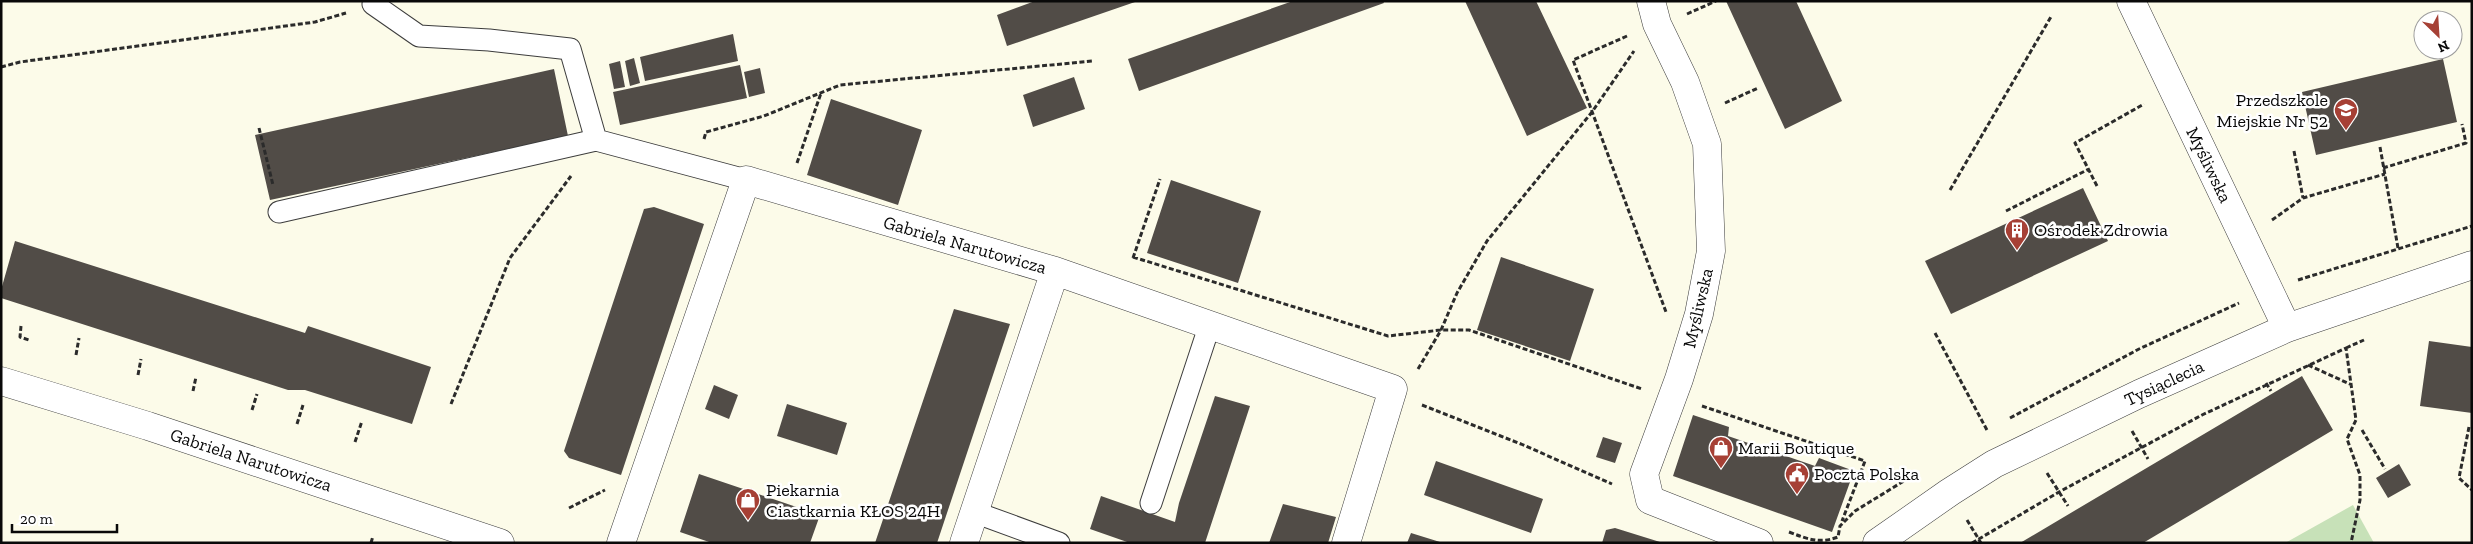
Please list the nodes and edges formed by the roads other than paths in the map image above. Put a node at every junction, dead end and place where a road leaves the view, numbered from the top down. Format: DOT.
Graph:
graph roads {
  1 [pos="1651,1"];
  2 [pos="2131,1"];
  3 [pos="373,3"];
  4 [pos="596,140"];
  5 [pos="746,180"];
  6 [pos="279,212"];
  7 [pos="2472,265"];
  8 [pos="1055,271"];
  9 [pos="1210,324"];
  10 [pos="2287,328"];
  11 [pos="1,381"];
  12 [pos="1151,503"];
  13 [pos="974,512"];
  14 [pos="1756,542"];
  15 [pos="500,543"];
  16 [pos="621,543"];
  17 [pos="964,543"];
  18 [pos="1060,543"];
  19 [pos="1346,543"];
  20 [pos="1877,543"];
  1 -- 14 [label="street, Myśliwska"];
  2 -- 10 [label="street, Myśliwska"];
  3 -- 4 [label="lane"];
  4 -- 5 [label="lane"];
  4 -- 6 [label="lane"];
  5 -- 8 [label="street, Gabriela Narutowicza"];
  5 -- 16 [label="street"];
  7 -- 10 [label="street, Tysiąclecia"];
  8 -- 9 [label="street, Gabriela Narutowicza"];
  8 -- 13 [label="street"];
  9 -- 12 [label="lane"];
  9 -- 19 [label="street, Gabriela Narutowicza"];
  10 -- 20 [label="street, Tysiąclecia"];
  11 -- 15 [label="street, Gabriela Narutowicza"];
  13 -- 17 [label="street"];
  13 -- 18 [label="lane"];
}
